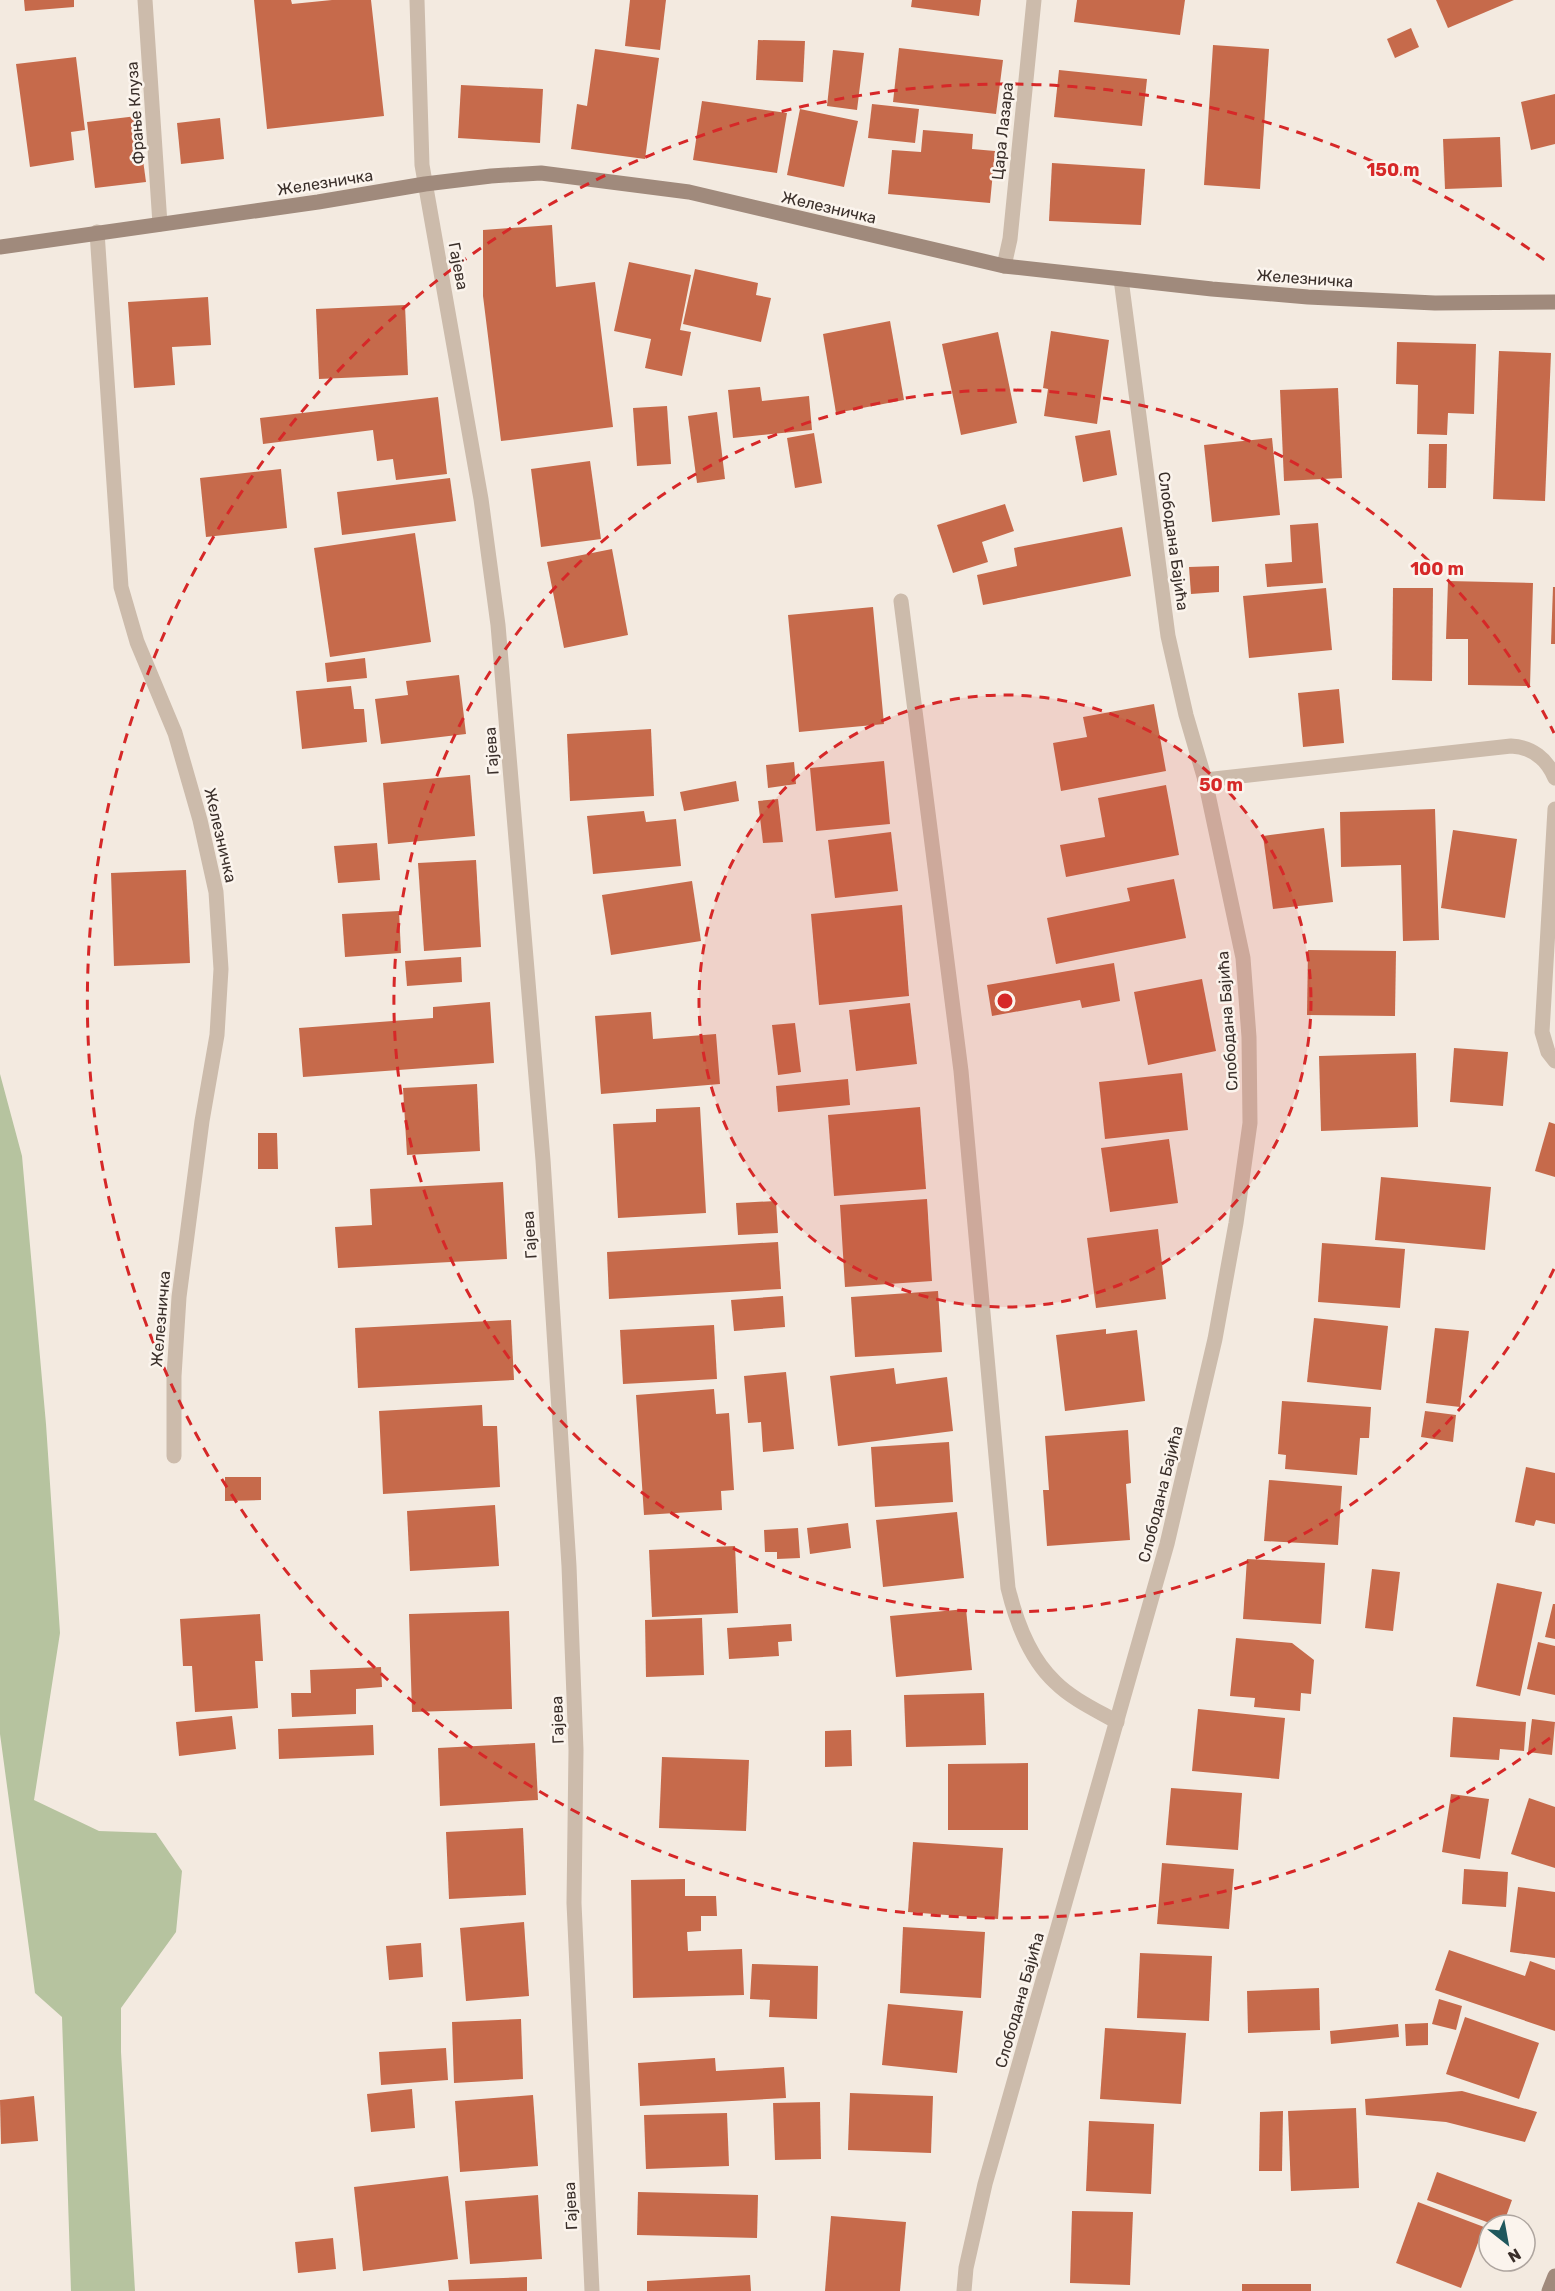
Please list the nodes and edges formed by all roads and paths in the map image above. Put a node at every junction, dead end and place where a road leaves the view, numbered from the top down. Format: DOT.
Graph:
graph roads {
  1 [pos="145,0"];
  2 [pos="417,0"];
  3 [pos="1034,0"];
  4 [pos="425,184"];
  5 [pos="160,224"];
  6 [pos="97,232"];
  7 [pos="1,247"];
  8 [pos="1004,266"];
  9 [pos="1121,279"];
  10 [pos="1555,302"];
  11 [pos="901,601"];
  12 [pos="1555,778"];
  13 [pos="1205,780"];
  14 [pos="1555,809"];
  15 [pos="1555,1061"];
  16 [pos="174,1456"];
  17 [pos="1117,1722"];
  18 [pos="1555,2276"];
  19 [pos="592,2291"];
  20 [pos="964,2291"];
  21 [pos="1549,2291"];
  1 -- 5 [label="street, Фрање Клуза"];
  2 -- 4 [label="street, Гајева"];
  3 -- 8 [label="street, Цара Лазара"];
  4 -- 5 [label="street, Железничка"];
  4 -- 8 [label="street, Железничка"];
  4 -- 19 [label="street, Гајева"];
  5 -- 6 [label="street, Железничка"];
  6 -- 7 [label="street, Железничка"];
  6 -- 16 [label="street, Железничка"];
  8 -- 9 [label="street, Железничка"];
  9 -- 10 [label="street, Железничка"];
  9 -- 13 [label="street, Слободана Бајића"];
  11 -- 17 [label="street"];
  12 -- 13 [label="street"];
  13 -- 17 [label="street, Слободана Бајића"];
  14 -- 15 [label="street"];
  17 -- 20 [label="street, Слободана Бајића"];
  18 -- 21 [label="street"];
}
